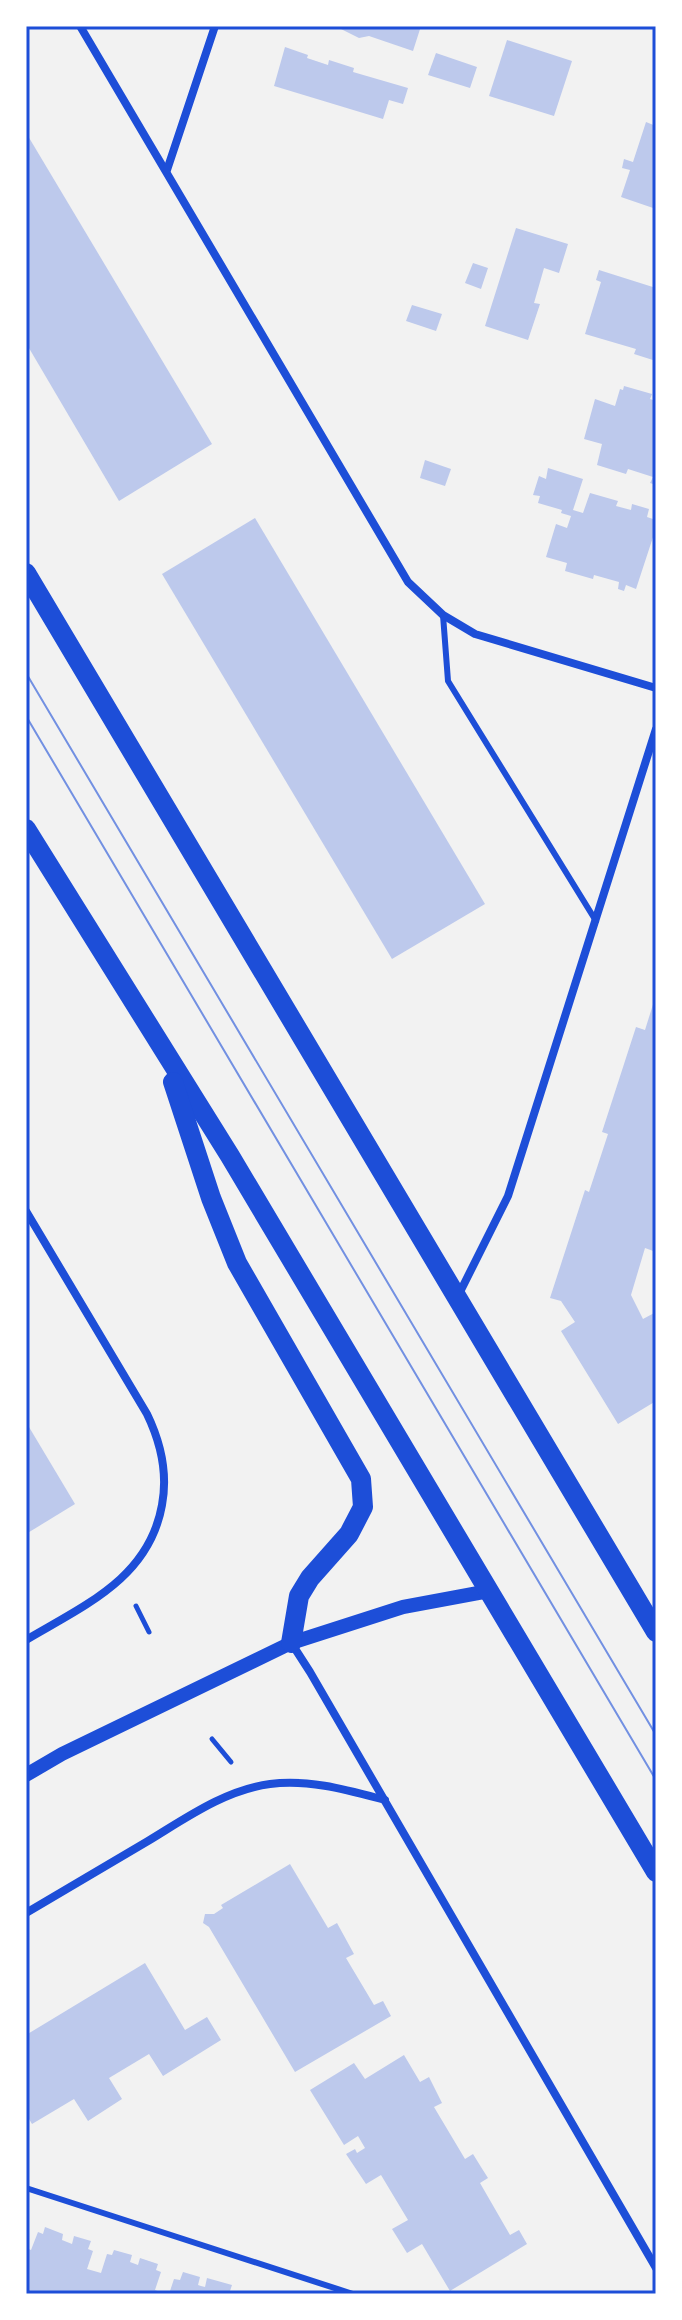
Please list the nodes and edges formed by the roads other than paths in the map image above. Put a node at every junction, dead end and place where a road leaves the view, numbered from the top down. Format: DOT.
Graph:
graph roads {
  1 [pos="80,26"];
  2 [pos="215,26"];
  3 [pos="167,170"];
  4 [pos="26,573"];
  5 [pos="443,615"];
  6 [pos="656,688"];
  7 [pos="656,729"];
  8 [pos="26,829"];
  9 [pos="596,921"];
  10 [pos="165,1055"];
  11 [pos="26,1211"];
  12 [pos="457,1298"];
  13 [pos="489,1591"];
  14 [pos="656,1632"];
  15 [pos="26,1640"];
  16 [pos="291,1643"];
  17 [pos="26,1775"];
  18 [pos="385,1800"];
  19 [pos="656,1872"];
  20 [pos="26,1913"];
  21 [pos="26,2188"];
  22 [pos="656,2268"];
  23 [pos="353,2294"];
  1 -- 3 [label="street"];
  2 -- 3 [label="street"];
  3 -- 5 [label="street"];
  4 -- 12 [label="main road"];
  5 -- 6 [label="street"];
  5 -- 9 [label="lane"];
  7 -- 9 [label="street"];
  8 -- 10 [label="main road"];
  9 -- 12 [label="street"];
  10 -- 13 [label="main road"];
  10 -- 16 [label="main road"];
  11 -- 15 [label="street"];
  12 -- 14 [label="main road"];
  13 -- 16 [label="street"];
  13 -- 19 [label="main road"];
  16 -- 17 [label="street"];
  16 -- 18 [label="street"];
  18 -- 20 [label="street"];
  18 -- 22 [label="street"];
  21 -- 23 [label="lane"];
}
